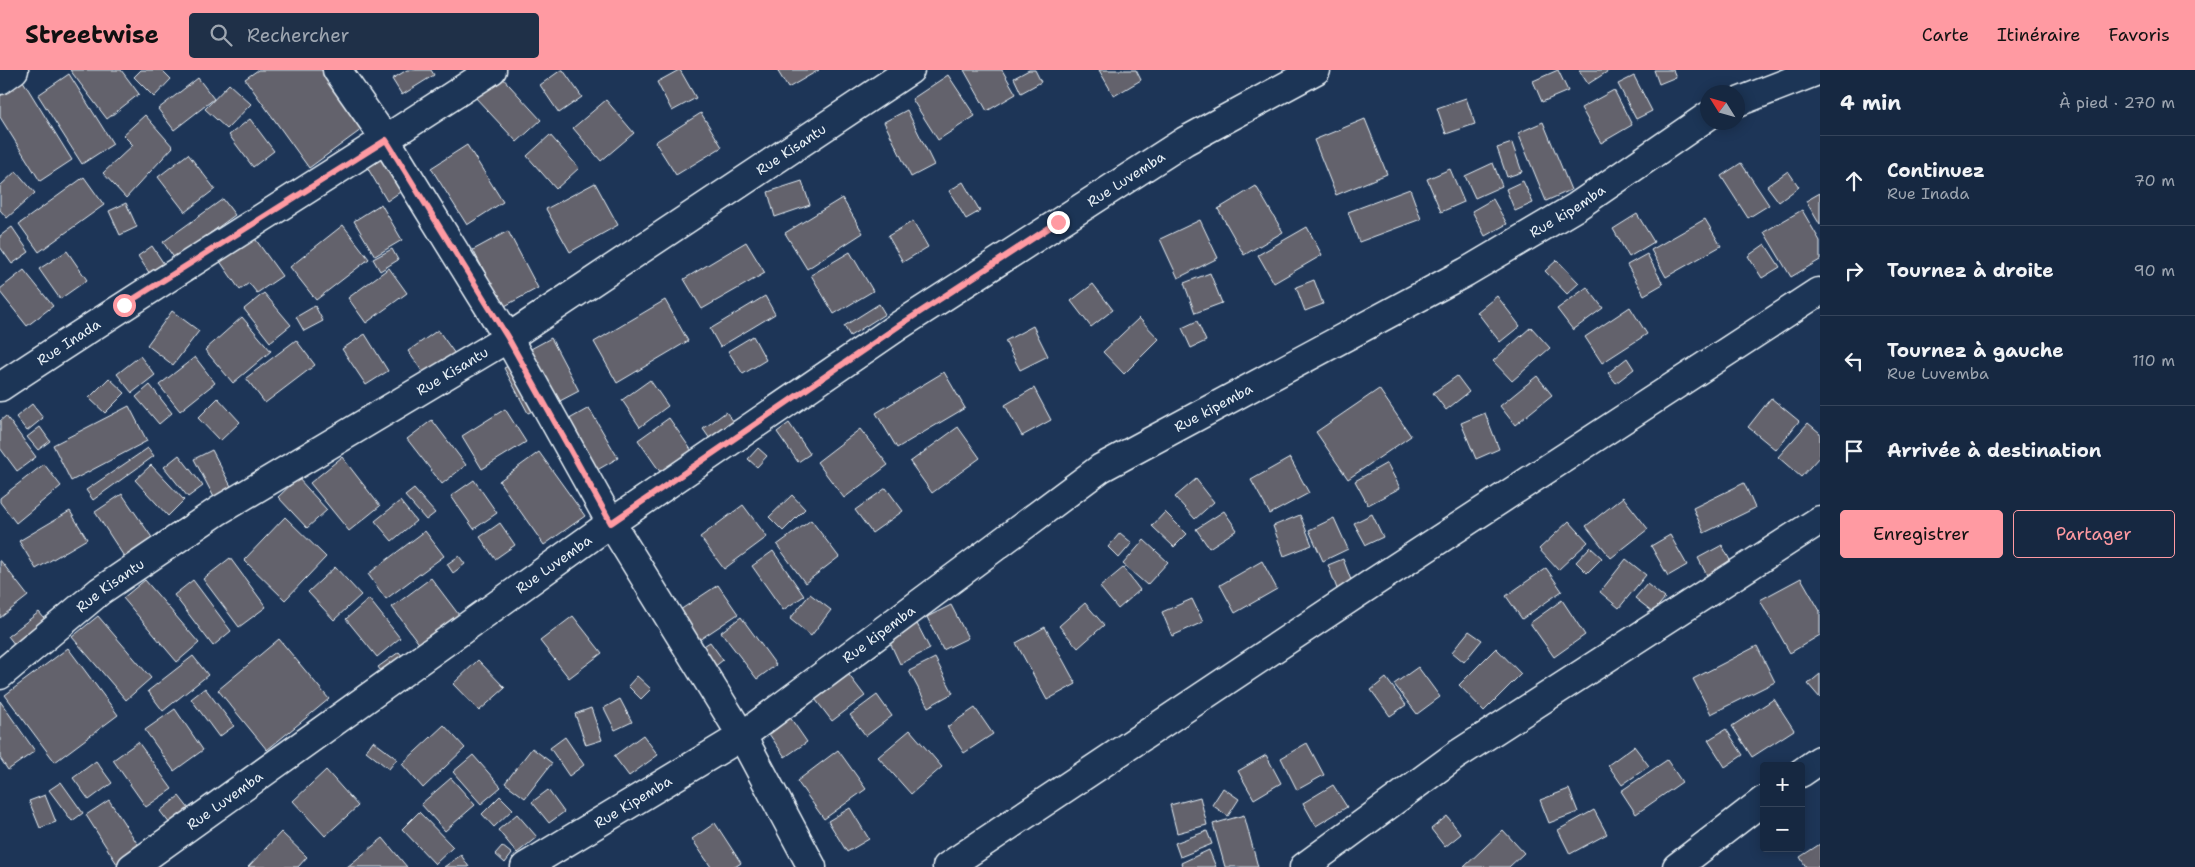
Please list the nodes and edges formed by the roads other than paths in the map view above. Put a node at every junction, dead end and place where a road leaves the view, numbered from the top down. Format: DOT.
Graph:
graph roads {
  1 [pos="14,70"];
  2 [pos="338,70"];
  3 [pos="492,70"];
  4 [pos="910,70"];
  5 [pos="1316,70"];
  6 [pos="1820,70"];
  7 [pos="0,80"];
  8 [pos="1745,99"];
  9 [pos="1700,122"];
  10 [pos="386,140"];
  11 [pos="1818,292"];
  12 [pos="508,338"];
  13 [pos="0,387"];
  14 [pos="1820,520"];
  15 [pos="611,523"];
  16 [pos="0,675"];
  17 [pos="742,736"];
  18 [pos="1820,760"];
  19 [pos="1805,770"];
  20 [pos="1760,803"];
  21 [pos="132,867"];
  22 [pos="524,867"];
  23 [pos="812,867"];
  24 [pos="947,867"];
  25 [pos="1304,867"];
  26 [pos="1677,867"];
  1 -- 7 [label="street"];
  2 -- 10 [label="street"];
  3 -- 10 [label="street, Rue Inada"];
  4 -- 12 [label="street, Rue Kisantu"];
  5 -- 15 [label="street, Rue Luvemba"];
  6 -- 8 [label="street"];
  9 -- 17 [label="street, Rue kipemba"];
  10 -- 12 [label="street"];
  10 -- 13 [label="street, Rue Inada"];
  11 -- 24 [label="street"];
  12 -- 15 [label="street"];
  12 -- 16 [label="street, Rue Kisantu"];
  14 -- 25 [label="street"];
  15 -- 17 [label="street"];
  15 -- 21 [label="street, Rue Luvemba"];
  17 -- 22 [label="street, Rue Kipemba"];
  17 -- 23 [label="street"];
  18 -- 19 [label="street"];
  20 -- 26 [label="street"];
}
